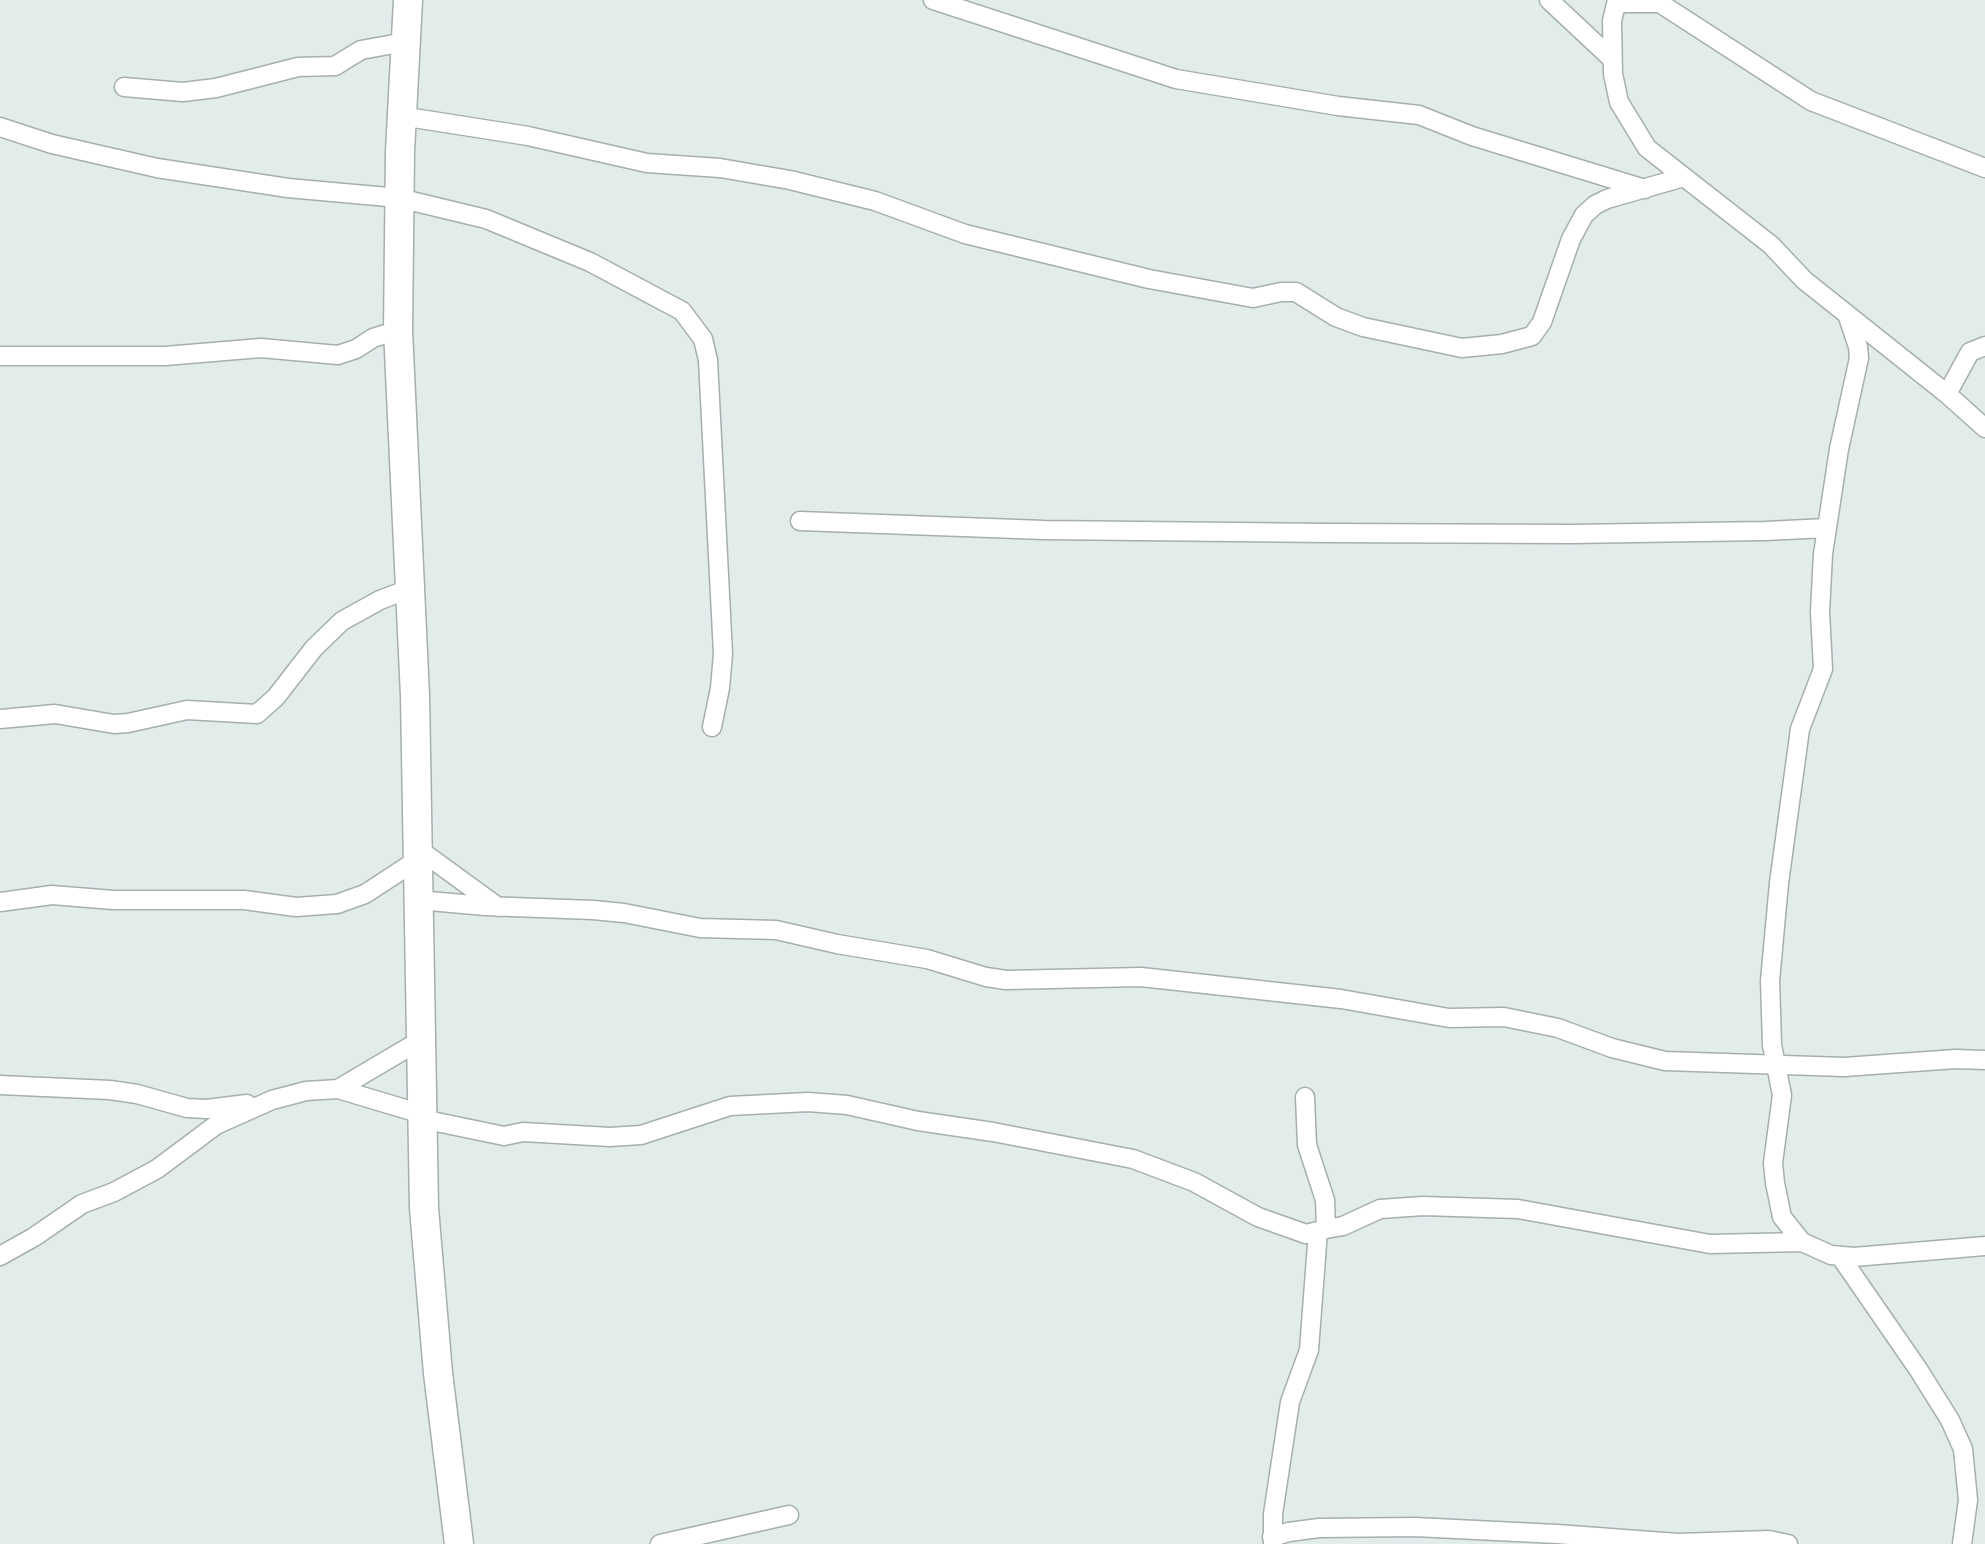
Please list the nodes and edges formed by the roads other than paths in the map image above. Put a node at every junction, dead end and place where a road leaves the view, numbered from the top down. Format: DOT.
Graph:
graph roads {
  1 [pos="408,0"];
  2 [pos="933,0"];
  3 [pos="1549,0"];
  4 [pos="1617,2"];
  5 [pos="1656,2"];
  6 [pos="405,42"];
  7 [pos="1612,59"];
  8 [pos="124,87"];
  9 [pos="401,116"];
  10 [pos="0,127"];
  11 [pos="1985,168"];
  12 [pos="1684,177"];
  13 [pos="1645,189"];
  14 [pos="399,198"];
  15 [pos="1848,317"];
  16 [pos="398,330"];
  17 [pos="1985,346"];
  18 [pos="0,356"];
  19 [pos="1947,394"];
  20 [pos="1985,428"];
  21 [pos="800,521"];
  22 [pos="1827,528"];
  23 [pos="409,589"];
  24 [pos="0,719"];
  25 [pos="712,727"];
  26 [pos="417,854"];
  27 [pos="418,900"];
  28 [pos="0,902"];
  29 [pos="498,907"];
  30 [pos="421,1040"];
  31 [pos="1985,1060"];
  32 [pos="1775,1065"];
  33 [pos="0,1085"];
  34 [pos="338,1089"];
  35 [pos="1305,1097"];
  36 [pos="272,1100"];
  37 [pos="422,1116"];
  38 [pos="1322,1230"];
  39 [pos="1802,1242"];
  40 [pos="1985,1246"];
  41 [pos="0,1256"];
  42 [pos="1840,1256"];
  43 [pos="789,1515"];
  44 [pos="1273,1540"];
  45 [pos="459,1544"];
  46 [pos="660,1544"];
  47 [pos="1788,1544"];
  48 [pos="1962,1544"];
  1 -- 6 [label="main road"];
  2 -- 13 [label="street"];
  3 -- 7 [label="street"];
  4 -- 5 [label="street"];
  4 -- 7 [label="street"];
  5 -- 11 [label="street"];
  6 -- 8 [label="street"];
  6 -- 9 [label="main road"];
  7 -- 12 [label="street"];
  9 -- 13 [label="street"];
  9 -- 14 [label="main road"];
  10 -- 14 [label="street"];
  12 -- 13 [label="street"];
  12 -- 15 [label="street"];
  14 -- 16 [label="main road"];
  14 -- 25 [label="street"];
  15 -- 19 [label="street"];
  15 -- 22 [label="street"];
  16 -- 18 [label="street"];
  16 -- 23 [label="main road"];
  17 -- 19 [label="street"];
  19 -- 20 [label="street"];
  21 -- 22 [label="street"];
  22 -- 32 [label="street"];
  23 -- 24 [label="street"];
  23 -- 26 [label="main road"];
  26 -- 27 [label="main road"];
  26 -- 28 [label="street"];
  26 -- 29 [label="street"];
  27 -- 29 [label="street"];
  27 -- 30 [label="main road"];
  29 -- 32 [label="street"];
  30 -- 34 [label="street"];
  30 -- 37 [label="main road"];
  31 -- 32 [label="street"];
  32 -- 39 [label="street"];
  33 -- 36 [label="street"];
  34 -- 36 [label="street"];
  34 -- 37 [label="street"];
  35 -- 38 [label="street"];
  36 -- 41 [label="street"];
  37 -- 38 [label="street"];
  37 -- 45 [label="main road"];
  38 -- 39 [label="street"];
  38 -- 44 [label="street"];
  39 -- 42 [label="street"];
  40 -- 42 [label="street"];
  42 -- 48 [label="street"];
  43 -- 46 [label="street"];
  44 -- 47 [label="street"];
}
